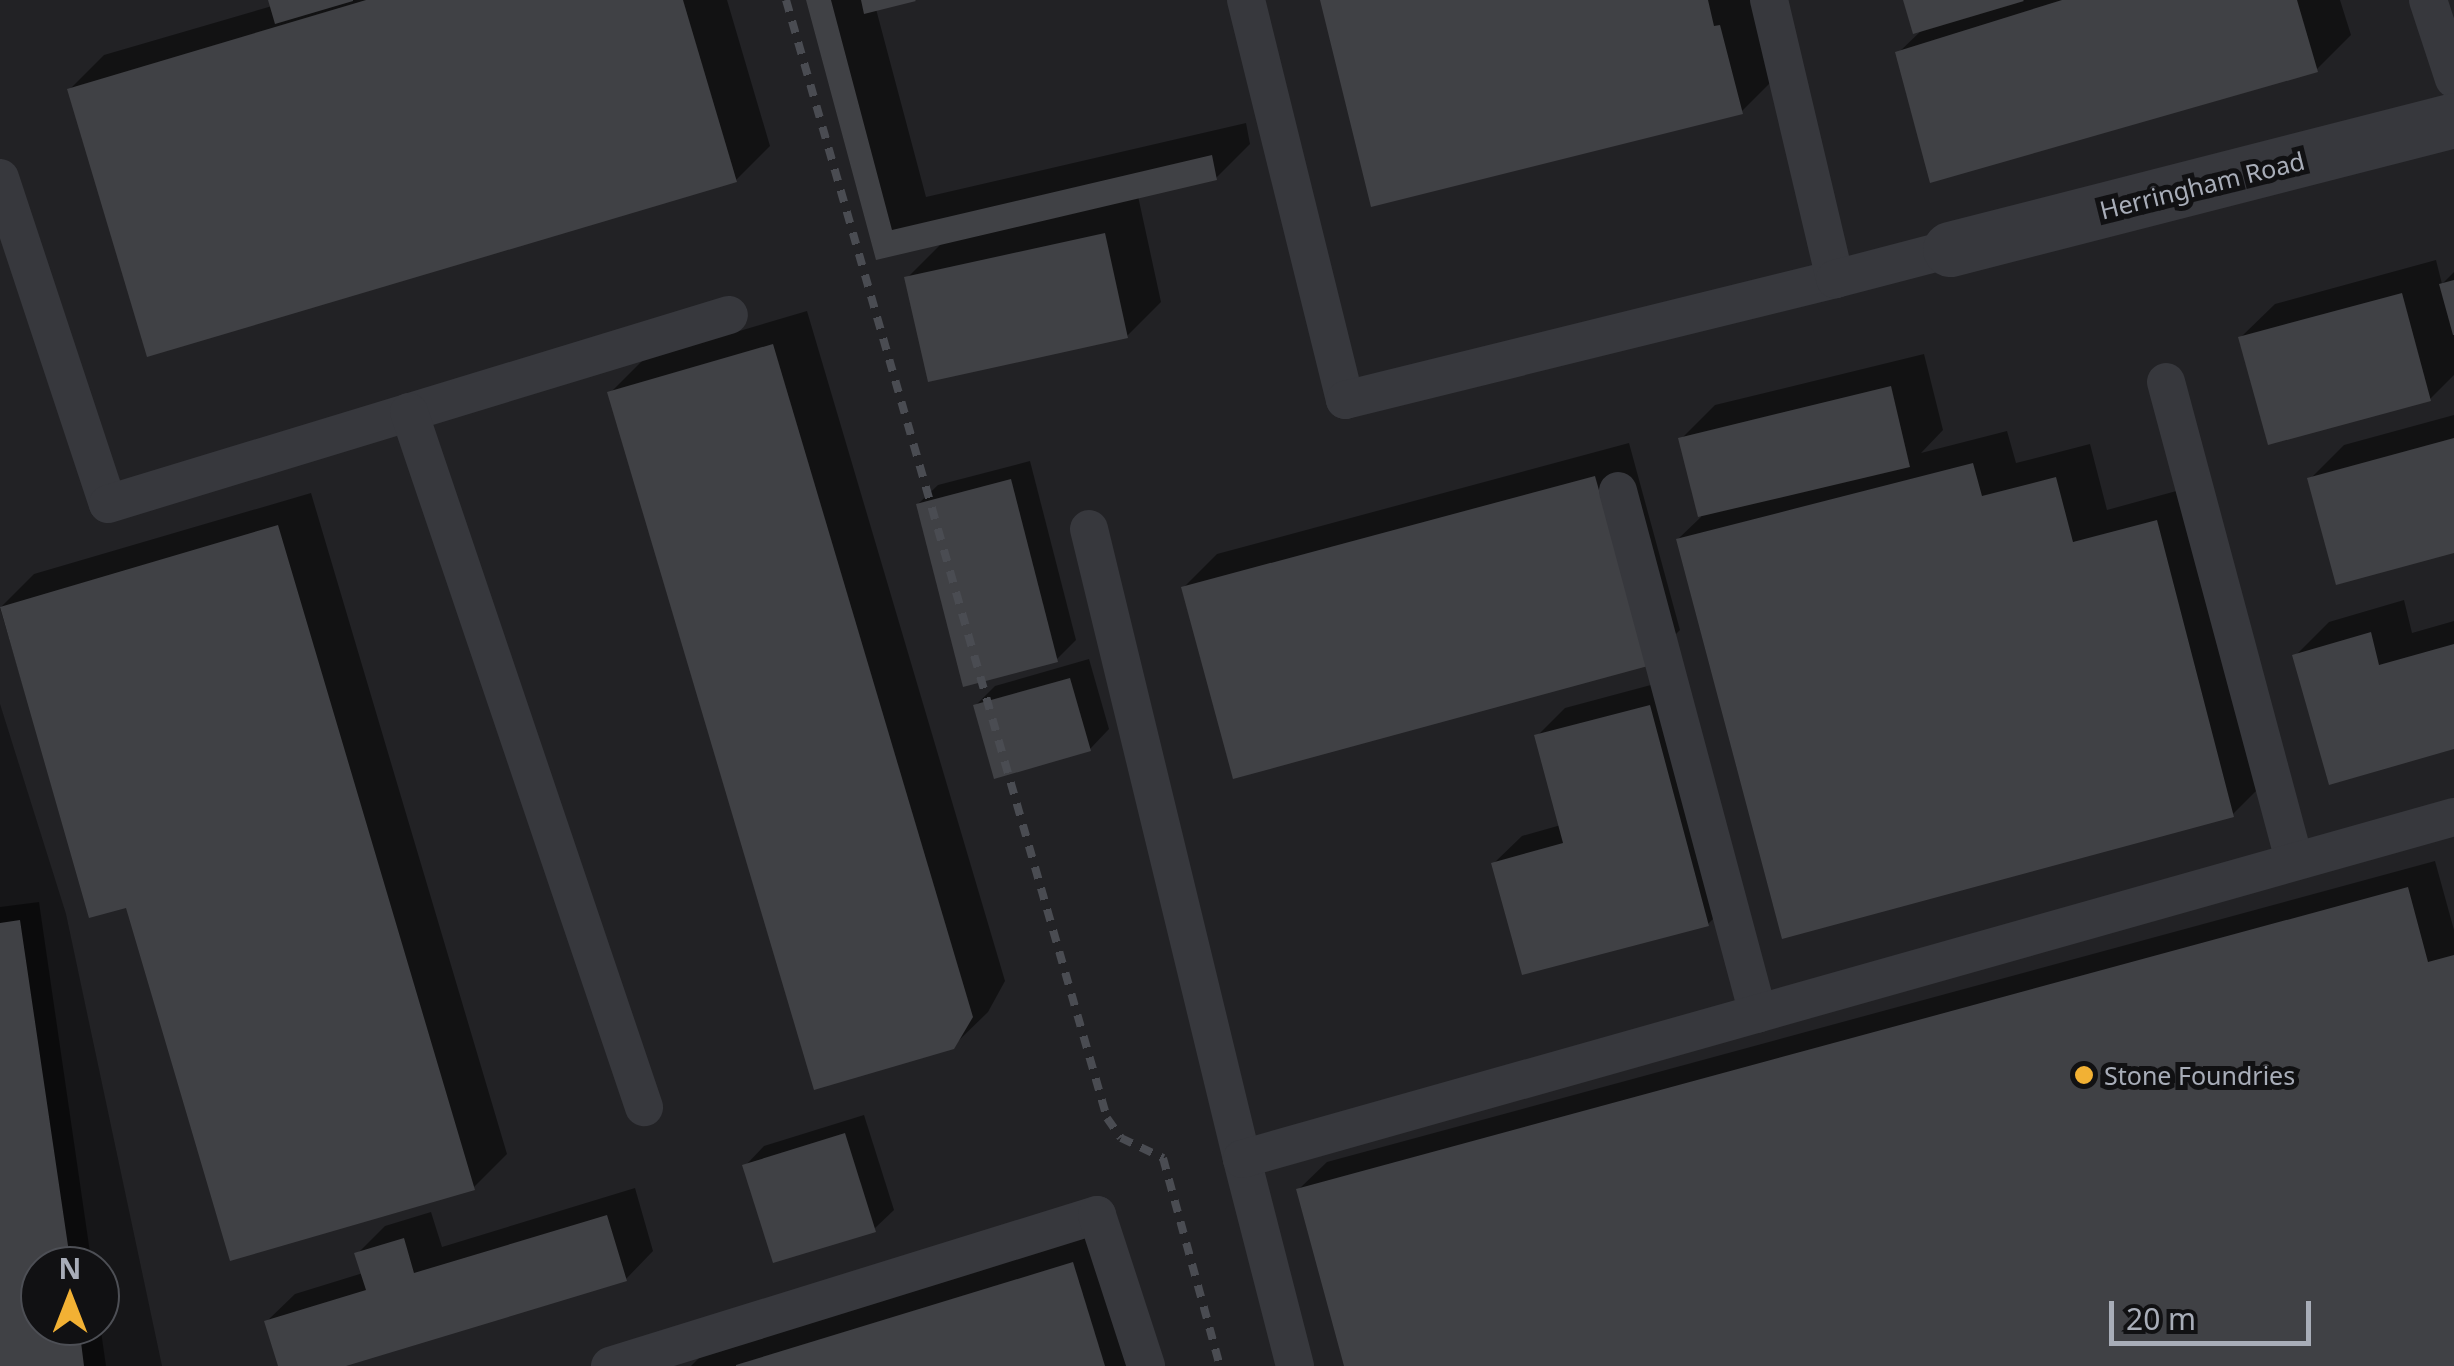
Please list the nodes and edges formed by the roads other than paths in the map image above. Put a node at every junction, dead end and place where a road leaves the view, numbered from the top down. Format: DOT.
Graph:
graph roads {
  1 [pos="1246,0"];
  2 [pos="1769,0"];
  3 [pos="2428,0"];
  4 [pos="2454,79"];
  5 [pos="2454,120"];
  6 [pos="0,178"];
  7 [pos="1950,249"];
  8 [pos="1835,279"];
  9 [pos="729,315"];
  10 [pos="2166,382"];
  11 [pos="409,412"];
  12 [pos="1618,491"];
  13 [pos="1089,528"];
  14 [pos="2454,817"];
  15 [pos="2294,862"];
  16 [pos="1758,1014"];
  17 [pos="644,1108"];
  18 [pos="1242,1159"];
  19 [pos="610,1366"];
  20 [pos="1146,1366"];
  21 [pos="1296,1366"];
  1 -- 8 [label="lane"];
  2 -- 8 [label="lane"];
  3 -- 4 [label="lane"];
  5 -- 7 [label="street, Herringham Road"];
  6 -- 11 [label="lane"];
  7 -- 8 [label="lane"];
  9 -- 11 [label="lane"];
  10 -- 15 [label="lane"];
  11 -- 17 [label="lane"];
  12 -- 16 [label="lane"];
  13 -- 18 [label="lane"];
  14 -- 15 [label="lane"];
  15 -- 16 [label="lane"];
  16 -- 18 [label="lane"];
  18 -- 21 [label="lane"];
  19 -- 20 [label="lane"];
}
